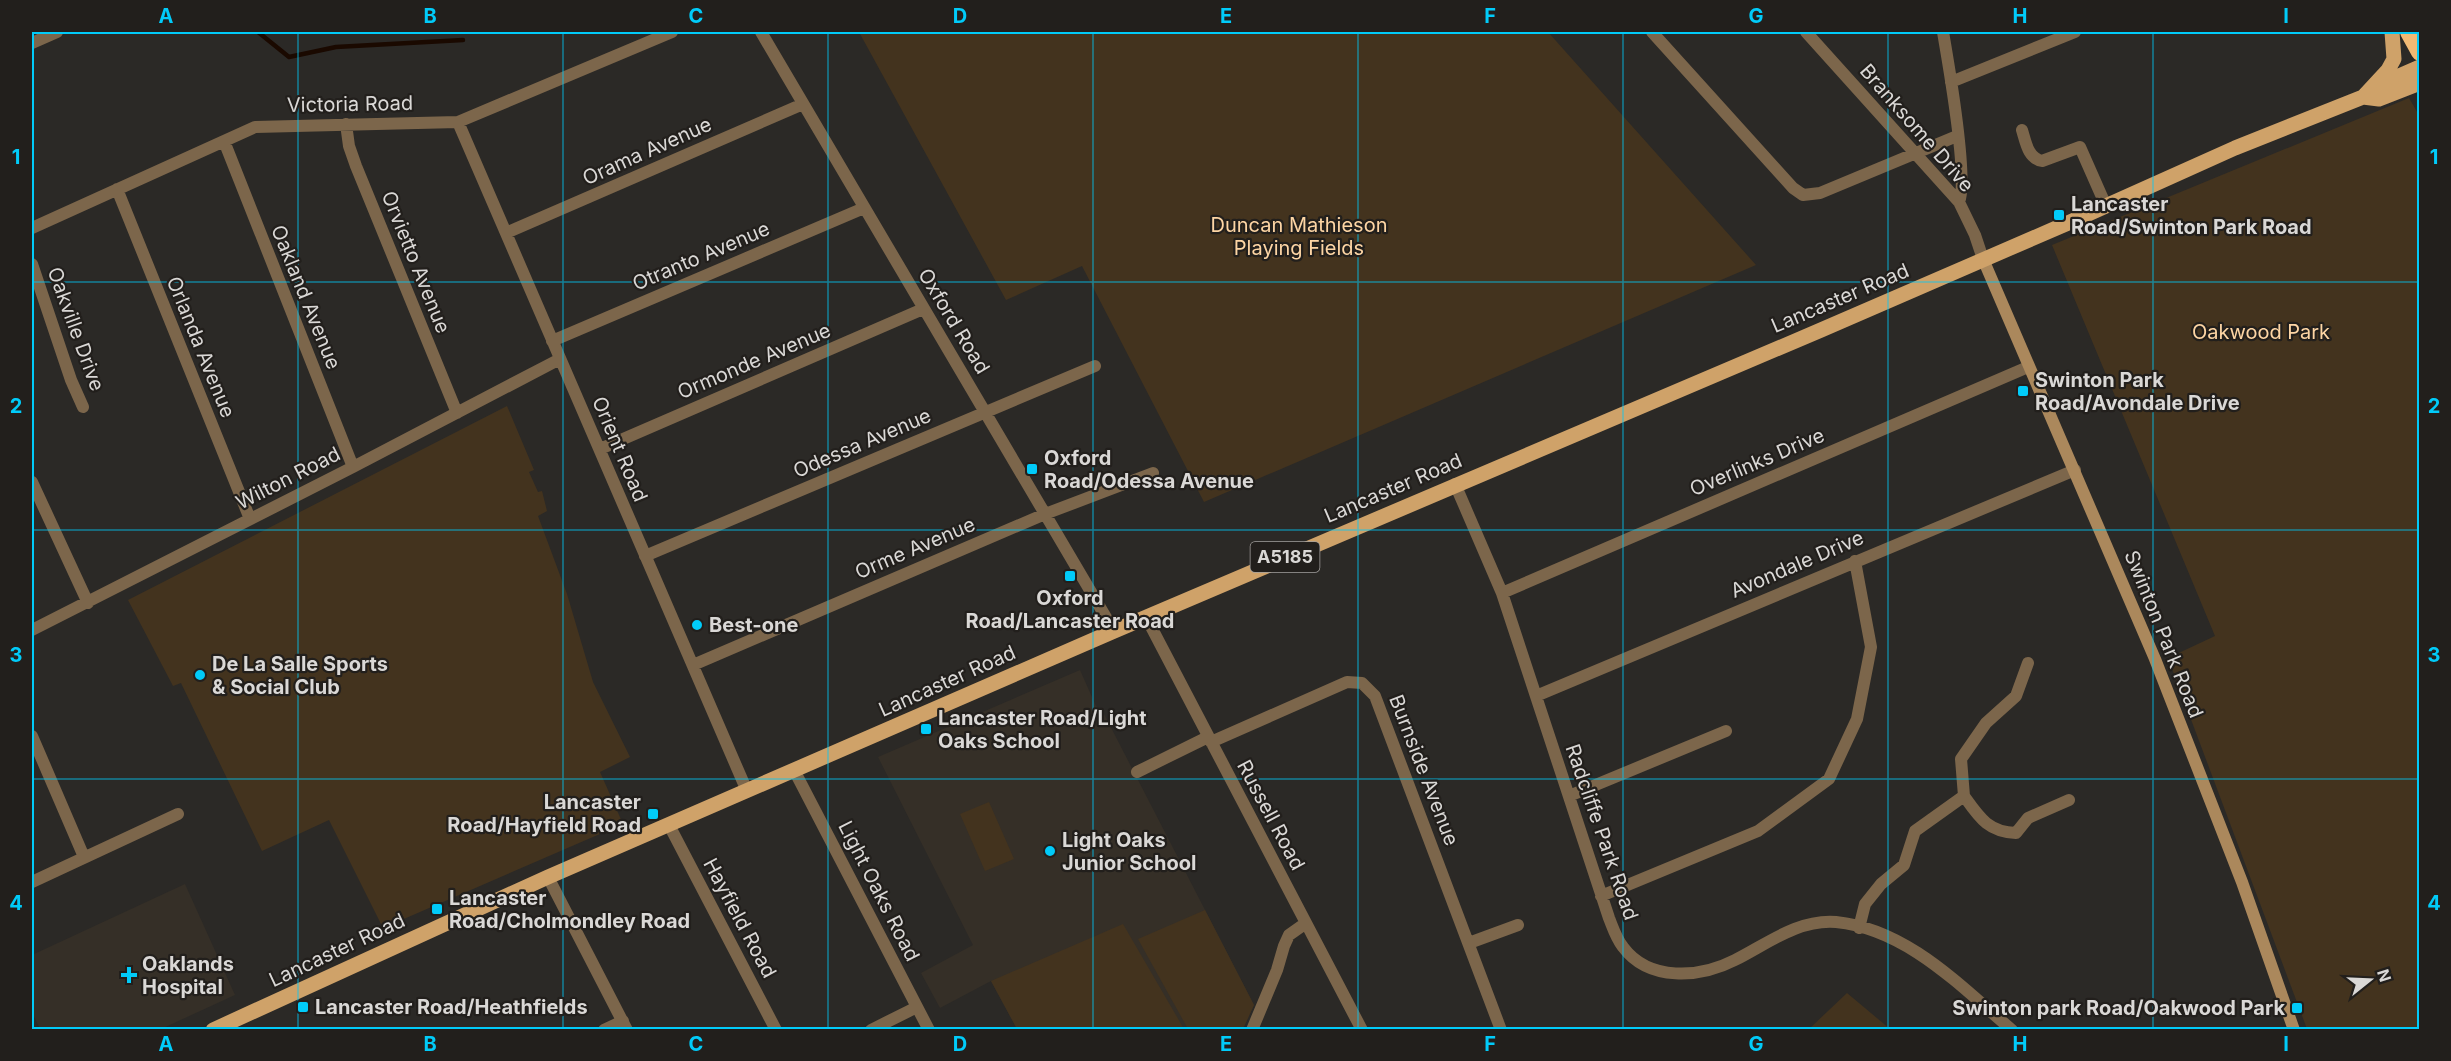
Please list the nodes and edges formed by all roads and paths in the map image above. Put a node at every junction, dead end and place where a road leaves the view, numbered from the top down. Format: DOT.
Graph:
graph roads {
  1 [pos="57,32"];
  2 [pos="672,32"];
  3 [pos="761,32"];
  4 [pos="1652,32"];
  5 [pos="1806,32"];
  6 [pos="1943,32"];
  7 [pos="2076,32"];
  8 [pos="2392,32"];
  9 [pos="2409,32"];
  10 [pos="32,43"];
  11 [pos="2420,52"];
  12 [pos="2420,67"];
  13 [pos="1952,82"];
  14 [pos="2420,83"];
  15 [pos="2367,92"];
  16 [pos="803,104"];
  17 [pos="458,122"];
  18 [pos="346,124"];
  19 [pos="2022,130"];
  20 [pos="1957,136"];
  21 [pos="224,141"];
  22 [pos="1915,153"];
  23 [pos="117,189"];
  24 [pos="1959,202"];
  25 [pos="2106,206"];
  26 [pos="864,208"];
  27 [pos="32,228"];
  28 [pos="506,233"];
  29 [pos="1983,260"];
  30 [pos="32,264"];
  31 [pos="923,309"];
  32 [pos="552,341"];
  33 [pos="560,359"];
  34 [pos="1095,366"];
  35 [pos="2028,367"];
  36 [pos="84,399"];
  37 [pos="985,411"];
  38 [pos="457,413"];
  39 [pos="600,449"];
  40 [pos="353,467"];
  41 [pos="2075,470"];
  42 [pos="1154,473"];
  43 [pos="32,482"];
  44 [pos="1455,484"];
  45 [pos="1045,514"];
  46 [pos="250,519"];
  47 [pos="645,556"];
  48 [pos="1855,561"];
  49 [pos="1502,593"];
  50 [pos="87,603"];
  51 [pos="1146,617"];
  52 [pos="32,630"];
  53 [pos="1114,631"];
  54 [pos="2028,663"];
  55 [pos="693,665"];
  56 [pos="1536,696"];
  57 [pos="1726,731"];
  58 [pos="32,736"];
  59 [pos="1209,739"];
  60 [pos="794,770"];
  61 [pos="1137,772"];
  62 [pos="747,791"];
  63 [pos="1569,796"];
  64 [pos="1964,796"];
  65 [pos="2068,800"];
  66 [pos="178,814"];
  67 [pos="669,825"];
  68 [pos="84,857"];
  69 [pos="548,877"];
  70 [pos="32,882"];
  71 [pos="1601,896"];
  72 [pos="1306,923"];
  73 [pos="1518,925"];
  74 [pos="1859,928"];
  75 [pos="1469,944"];
  76 [pos="917,1007"];
  77 [pos="625,1025"];
  78 [pos="213,1029"];
  79 [pos="604,1029"];
  80 [pos="776,1029"];
  81 [pos="871,1029"];
  82 [pos="928,1029"];
  83 [pos="1252,1029"];
  84 [pos="1362,1029"];
  85 [pos="1502,1029"];
  86 [pos="2012,1029"];
  87 [pos="2294,1029"];
  1 -- 10 [label="street"];
  2 -- 17 [label="street, Victoria Road"];
  3 -- 16 [label="street, Oxford Road"];
  4 -- 22 [label="street"];
  5 -- 22 [label="street, Branksome Drive"];
  6 -- 13 [label="street"];
  7 -- 13 [label="street"];
  8 -- 15 [label="main road"];
  9 -- 11 [label="highway"];
  12 -- 15 [label="main road, Lancaster Road / A5185"];
  13 -- 20 [label="street"];
  14 -- 15 [label="main road, Lancaster Road / A5185"];
  15 -- 25 [label="main road, Lancaster Road / A5185"];
  16 -- 26 [label="street, Oxford Road"];
  16 -- 28 [label="street, Orama Avenue"];
  17 -- 18 [label="street, Victoria Road"];
  17 -- 28 [label="street, Orient Road"];
  18 -- 21 [label="street, Victoria Road"];
  18 -- 38 [label="street, Orvietto Avenue"];
  19 -- 25 [label="street"];
  20 -- 22 [label="street"];
  20 -- 24 [label="street"];
  21 -- 23 [label="street, Victoria Road"];
  21 -- 40 [label="street, Oakland Avenue"];
  22 -- 24 [label="street, Branksome Drive"];
  23 -- 27 [label="street, Victoria Road"];
  23 -- 46 [label="street, Orlanda Avenue"];
  24 -- 29 [label="street, Branksome Drive"];
  25 -- 29 [label="main road, Lancaster Road / A5185"];
  26 -- 31 [label="street, Oxford Road"];
  26 -- 32 [label="street, Otranto Avenue"];
  28 -- 32 [label="street, Orient Road"];
  29 -- 35 [label="street, Swinton Park Road"];
  29 -- 44 [label="main road, Lancaster Road / A5185"];
  30 -- 36 [label="street, Oakville Drive"];
  31 -- 37 [label="street, Oxford Road"];
  31 -- 39 [label="street, Ormonde Avenue"];
  32 -- 33 [label="street, Orient Road"];
  33 -- 38 [label="street, Wilton Road"];
  33 -- 39 [label="street, Orient Road"];
  34 -- 37 [label="street, Odessa Avenue"];
  35 -- 41 [label="street, Swinton Park Road"];
  35 -- 49 [label="street, Overlinks Drive"];
  37 -- 45 [label="street, Oxford Road"];
  37 -- 47 [label="street, Odessa Avenue"];
  38 -- 40 [label="street, Wilton Road"];
  39 -- 47 [label="street, Orient Road"];
  40 -- 46 [label="street, Wilton Road"];
  41 -- 48 [label="street, Avondale Drive"];
  41 -- 87 [label="street, Swinton Park Road"];
  42 -- 45 [label="street, Orme Avenue"];
  43 -- 50 [label="street"];
  44 -- 49 [label="street, Radcliffe Park Road"];
  44 -- 51 [label="main road, Lancaster Road / A5185"];
  45 -- 53 [label="street, Oxford Road"];
  45 -- 55 [label="street, Orme Avenue"];
  46 -- 50 [label="street, Wilton Road"];
  47 -- 55 [label="street, Orient Road"];
  48 -- 56 [label="street, Avondale Drive"];
  48 -- 71 [label="street"];
  49 -- 56 [label="street, Radcliffe Park Road"];
  50 -- 52 [label="street, Wilton Road"];
  51 -- 53 [label="main road, Lancaster Road / A5185"];
  51 -- 59 [label="street, Russell Road"];
  53 -- 60 [label="main road, Lancaster Road / A5185"];
  54 -- 64 [label="street"];
  55 -- 62 [label="street, Orient Road"];
  56 -- 63 [label="street, Radcliffe Park Road"];
  57 -- 63 [label="street"];
  58 -- 68 [label="street"];
  59 -- 61 [label="street"];
  59 -- 72 [label="street, Russell Road"];
  59 -- 75 [label="street, Burnside Avenue"];
  60 -- 62 [label="main road, Lancaster Road / A5185"];
  60 -- 76 [label="street, Light Oaks Road"];
  62 -- 67 [label="main road, Lancaster Road / A5185"];
  63 -- 71 [label="street, Radcliffe Park Road"];
  64 -- 65 [label="street"];
  64 -- 74 [label="street"];
  66 -- 68 [label="street"];
  67 -- 69 [label="main road, Lancaster Road / A5185"];
  67 -- 80 [label="street, Hayfield Road"];
  68 -- 70 [label="street"];
  69 -- 77 [label="street"];
  69 -- 78 [label="main road, Lancaster Road / A5185"];
  71 -- 74 [label="street, Radcliffe Park Road"];
  72 -- 83 [label="street"];
  72 -- 84 [label="street, Russell Road"];
  73 -- 75 [label="street"];
  74 -- 86 [label="street, Radcliffe Park Road"];
  75 -- 85 [label="street, Burnside Avenue"];
  76 -- 81 [label="street"];
  76 -- 82 [label="street, Light Oaks Road"];
  77 -- 79 [label="street"];
}
